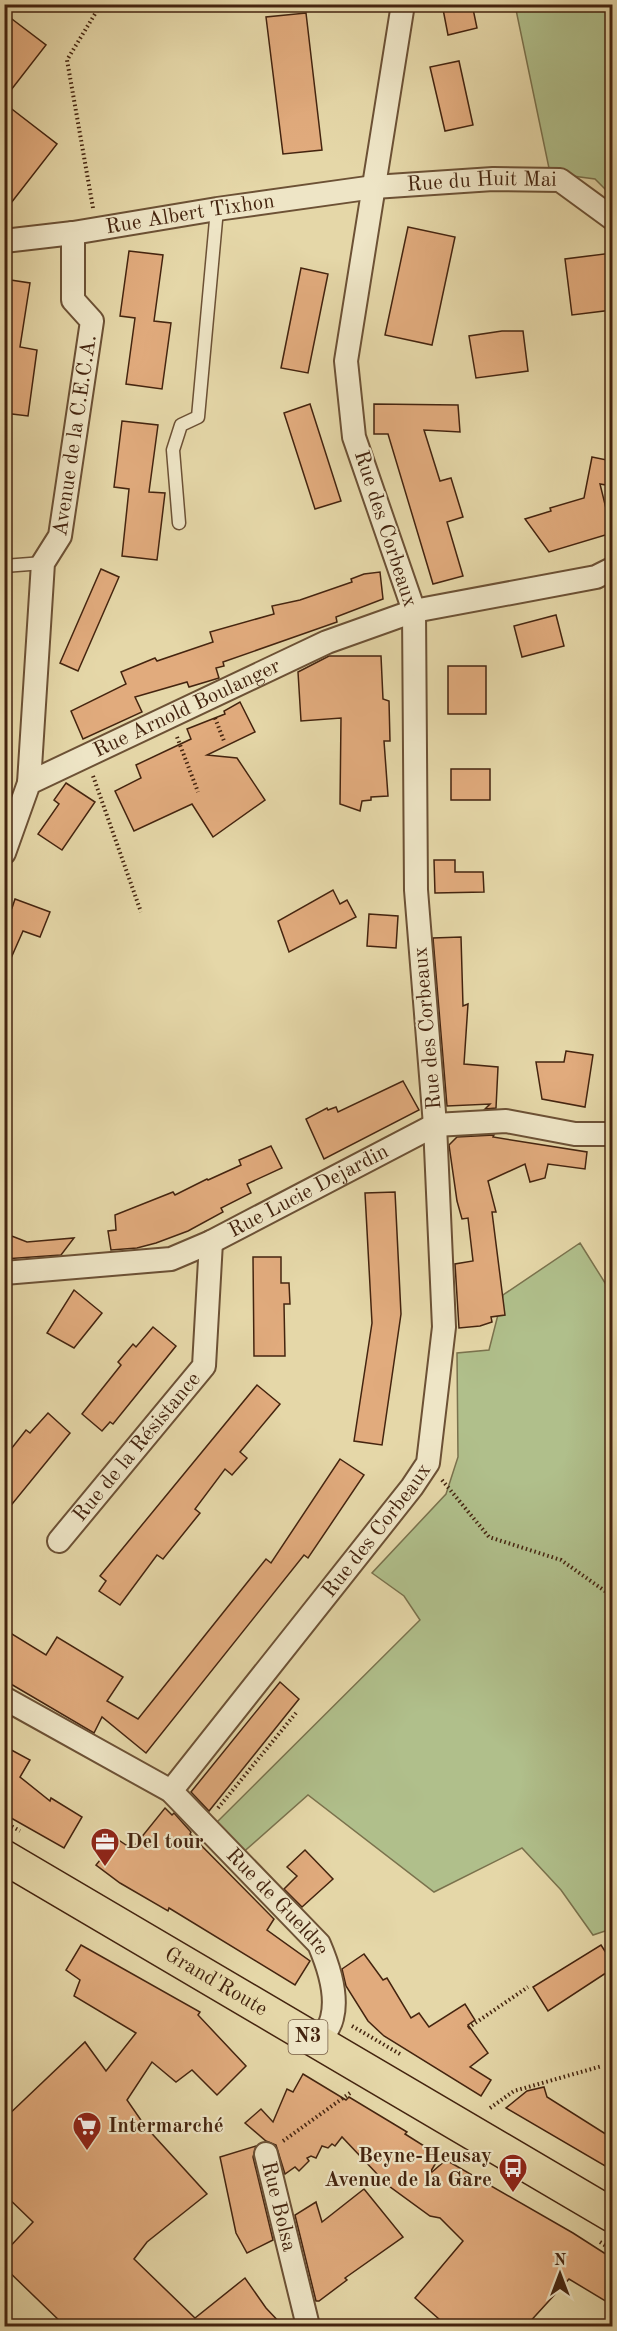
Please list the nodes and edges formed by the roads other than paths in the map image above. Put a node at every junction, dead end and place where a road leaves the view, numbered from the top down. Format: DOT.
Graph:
graph roads {
  1 [pos="403,4"];
  2 [pos="374,187"];
  3 [pos="217,209"];
  4 [pos="612,218"];
  5 [pos="73,233"];
  6 [pos="4,241"];
  7 [pos="179,523"];
  8 [pos="43,562"];
  9 [pos="4,566"];
  10 [pos="612,569"];
  11 [pos="414,611"];
  12 [pos="29,783"];
  13 [pos="4,853"];
  14 [pos="435,1125"];
  15 [pos="612,1134"];
  16 [pos="211,1242"];
  17 [pos="4,1273"];
  18 [pos="58,1541"];
  19 [pos="4,1698"];
  20 [pos="171,1791"];
  21 [pos="4,1857"];
  22 [pos="319,2043"];
  23 [pos="266,2154"];
  24 [pos="612,2216"];
  25 [pos="308,2326"];
  1 -- 2 [label="street, Rue des Corbeaux"];
  2 -- 3 [label="street, Rue Albert Tixhon"];
  2 -- 4 [label="street, Rue du Huit Mai"];
  2 -- 11 [label="street, Rue des Corbeaux"];
  3 -- 5 [label="street, Rue Albert Tixhon"];
  3 -- 7 [label="lane"];
  5 -- 6 [label="street, Rue Albert Tixhon"];
  5 -- 8 [label="street, Avenue de la C.E.C.A."];
  8 -- 9 [label="lane"];
  8 -- 12 [label="street, Avenue de la C.E.C.A."];
  10 -- 11 [label="street, Rue Arnold Boulanger"];
  11 -- 12 [label="street, Rue Arnold Boulanger"];
  11 -- 14 [label="street, Rue des Corbeaux"];
  12 -- 13 [label="street"];
  14 -- 15 [label="street, Rue Lucie Dejardin"];
  14 -- 16 [label="street, Rue Lucie Dejardin"];
  14 -- 20 [label="street, Rue des Corbeaux"];
  16 -- 17 [label="street, Rue Lucie Dejardin"];
  16 -- 18 [label="street, Rue de la Résistance"];
  19 -- 20 [label="street, Rue de Gueldre"];
  20 -- 22 [label="street, Rue de Gueldre"];
  21 -- 22 [label="main road, Grand'Route / N3"];
  22 -- 24 [label="main road, Grand'Route / N3"];
  23 -- 25 [label="street, Rue Bolsa"];
}
